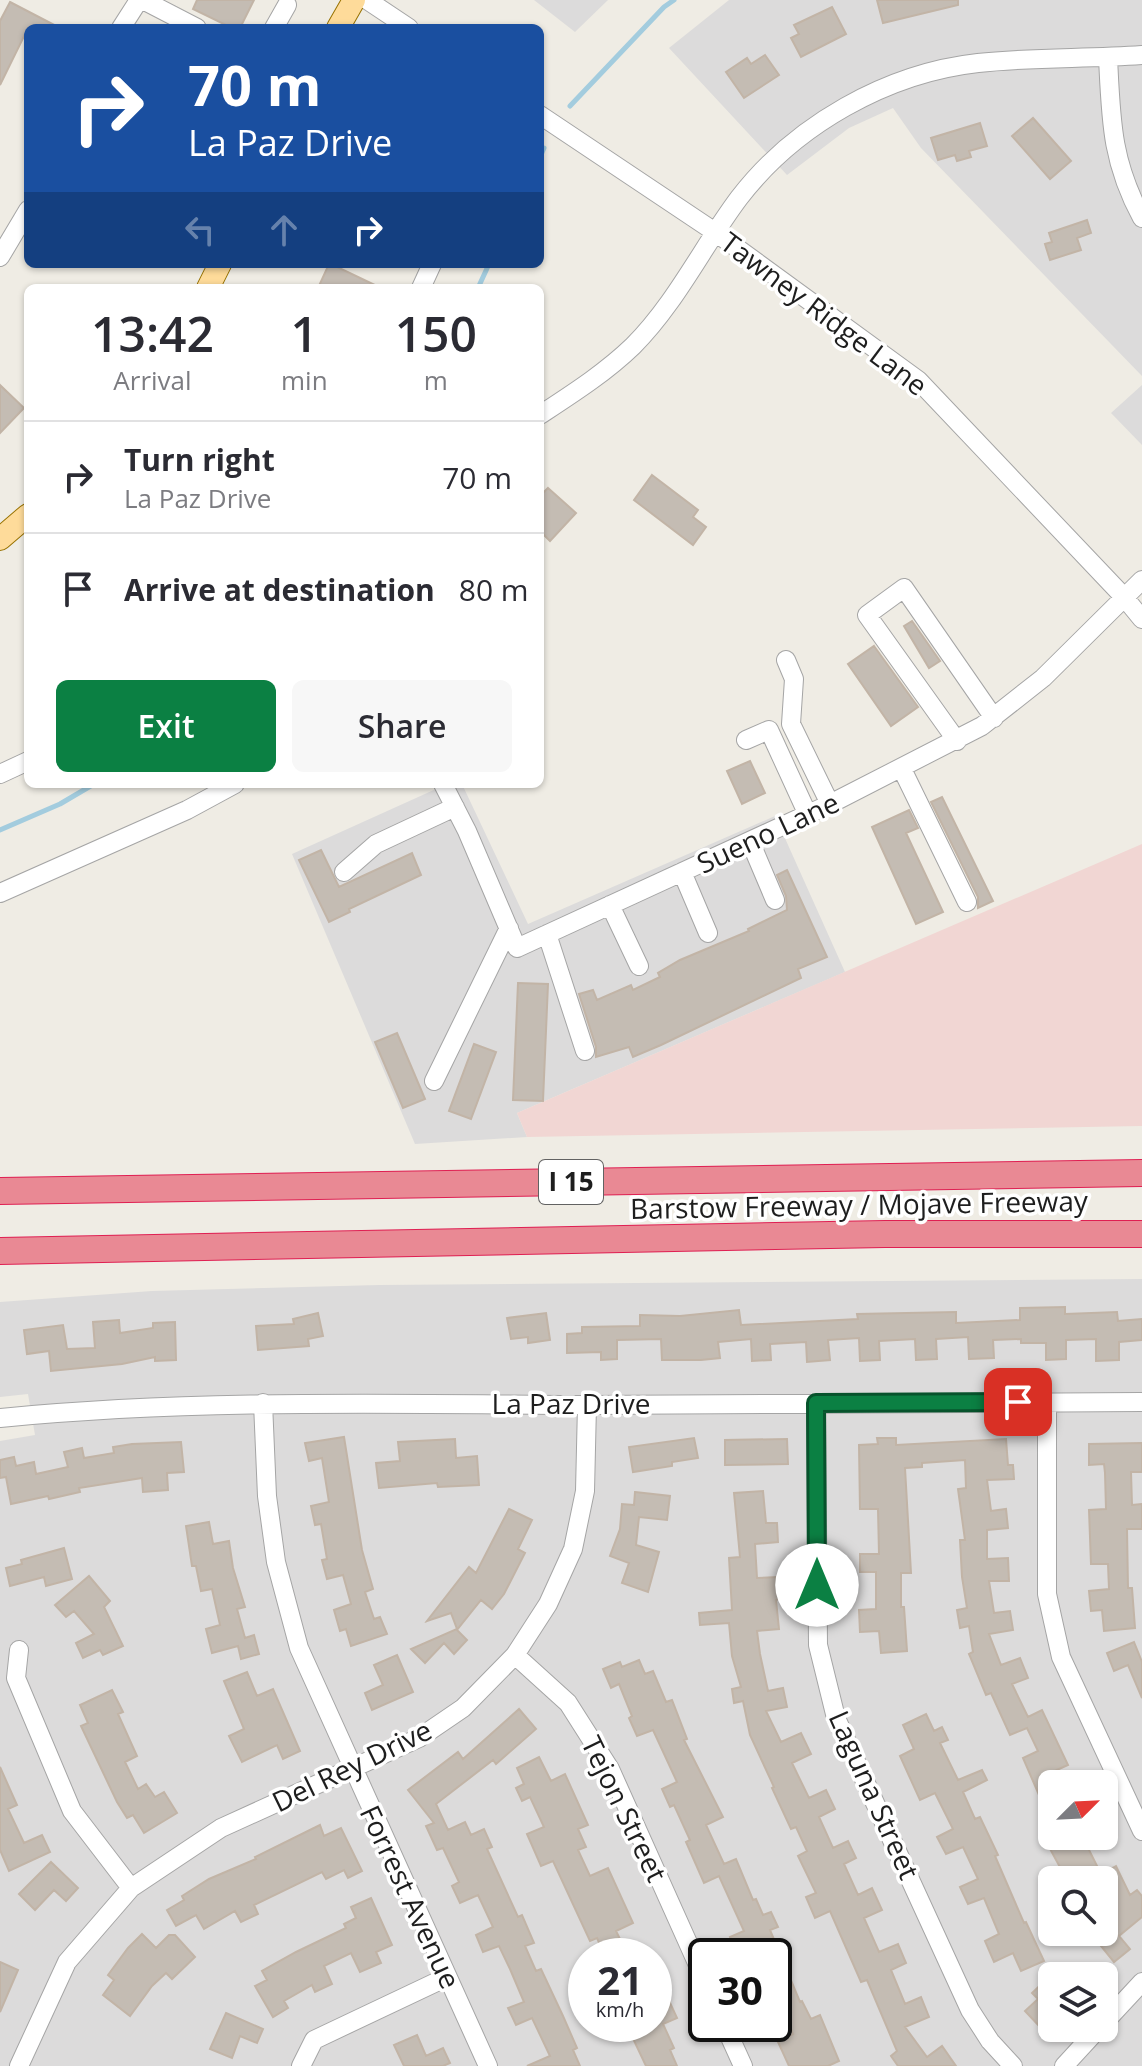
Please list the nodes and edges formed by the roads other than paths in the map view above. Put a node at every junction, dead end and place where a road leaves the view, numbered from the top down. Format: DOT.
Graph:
graph roads {
  1 [pos="141,0"];
  2 [pos="354,0"];
  3 [pos="367,0"];
  4 [pos="287,5"];
  5 [pos="124,24"];
  6 [pos="189,24"];
  7 [pos="276,24"];
  8 [pos="340,24"];
  9 [pos="403,24"];
  10 [pos="1142,55"];
  11 [pos="1108,57"];
  12 [pos="544,118"];
  13 [pos="24,217"];
  14 [pos="1142,218"];
  15 [pos="715,232"];
  16 [pos="0,257"];
  17 [pos="544,412"];
  18 [pos="24,518"];
  19 [pos="0,539"];
  20 [pos="1142,580"];
  21 [pos="1124,597"];
  22 [pos="1142,619"];
  23 [pos="786,660"];
  24 [pos="994,718"];
  25 [pos="746,740"];
  26 [pos="957,741"];
  27 [pos="24,763"];
  28 [pos="902,769"];
  29 [pos="0,774"];
  30 [pos="228,788"];
  31 [pos="445,788"];
  32 [pos="830,804"];
  33 [pos="455,807"];
  34 [pos="808,815"];
  35 [pos="750,841"];
  36 [pos="344,872"];
  37 [pos="682,872"];
  38 [pos="0,893"];
  39 [pos="775,900"];
  40 [pos="967,902"];
  41 [pos="610,905"];
  42 [pos="509,928"];
  43 [pos="708,933"];
  44 [pos="547,934"];
  45 [pos="639,966"];
  46 [pos="585,1051"];
  47 [pos="434,1081"];
  48 [pos="1142,1173"];
  49 [pos="0,1191"];
  50 [pos="1142,1234"];
  51 [pos="0,1251"];
  52 [pos="1047,1402"];
  53 [pos="1142,1402"];
  54 [pos="263,1403"];
  55 [pos="816,1403"];
  56 [pos="587,1405"];
  57 [pos="0,1418"];
  58 [pos="19,1650"];
  59 [pos="515,1655"];
  60 [pos="352,1770"];
  61 [pos="1142,1831"];
  62 [pos="131,1888"];
  63 [pos="688,1943"];
  64 [pos="447,1977"];
  65 [pos="1142,1982"];
  66 [pos="1118,2008"];
  67 [pos="732,2042"];
  68 [pos="1086,2042"];
  69 [pos="19,2066"];
  70 [pos="301,2066"];
  71 [pos="488,2066"];
  72 [pos="743,2066"];
  73 [pos="1013,2066"];
  74 [pos="1064,2066"];
  1 -- 5 [label="street"];
  1 -- 6 [label="street"];
  2 -- 8 [label="main road"];
  3 -- 9 [label="street"];
  4 -- 7 [label="street"];
  10 -- 11 [label="street"];
  11 -- 14 [label="street"];
  11 -- 15 [label="street"];
  12 -- 15 [label="street, Tawney Ridge Lane"];
  13 -- 16 [label="street"];
  15 -- 17 [label="street"];
  15 -- 21 [label="street, Tawney Ridge Lane"];
  18 -- 19 [label="main road"];
  20 -- 21 [label="street, Sueno Lane"];
  21 -- 22 [label="street, Tawney Ridge Lane"];
  21 -- 24 [label="street, Sueno Lane"];
  23 -- 32 [label="street"];
  24 -- 26 [label="street, Sueno Lane"];
  24 -- 26 [label="street"];
  25 -- 34 [label="street"];
  26 -- 28 [label="street, Sueno Lane"];
  27 -- 29 [label="street"];
  28 -- 32 [label="street, Sueno Lane"];
  28 -- 40 [label="street"];
  30 -- 38 [label="street"];
  31 -- 33 [label="street"];
  32 -- 34 [label="street, Sueno Lane"];
  33 -- 36 [label="street"];
  33 -- 42 [label="street"];
  34 -- 35 [label="street, Sueno Lane"];
  35 -- 37 [label="street, Sueno Lane"];
  35 -- 39 [label="street"];
  37 -- 41 [label="street, Sueno Lane"];
  37 -- 43 [label="street"];
  41 -- 44 [label="street, Sueno Lane"];
  41 -- 45 [label="street"];
  42 -- 44 [label="street, Sueno Lane"];
  42 -- 47 [label="street"];
  44 -- 46 [label="street"];
  48 -- 49 [label="highway, Barstow Freeway / Mojave Freeway / I 15"];
  50 -- 51 [label="highway, Barstow Freeway / Mojave Freeway / I 15"];
  52 -- 53 [label="street, La Paz Drive"];
  52 -- 55 [label="street, La Paz Drive"];
  52 -- 61 [label="street"];
  54 -- 56 [label="street, La Paz Drive"];
  54 -- 57 [label="street, La Paz Drive"];
  54 -- 60 [label="street, Forrest Avenue"];
  55 -- 56 [label="street, La Paz Drive"];
  55 -- 73 [label="street, Laguna Street"];
  56 -- 59 [label="street, Del Rey Drive"];
  58 -- 62 [label="street"];
  59 -- 60 [label="street, Del Rey Drive"];
  59 -- 63 [label="street, Tejon Street"];
  60 -- 62 [label="street, Del Rey Drive"];
  60 -- 64 [label="street, Forrest Avenue"];
  62 -- 69 [label="street, Del Rey Drive"];
  64 -- 70 [label="street"];
  64 -- 71 [label="street, Forrest Avenue"];
  65 -- 66 [label="street"];
  67 -- 72 [label="street"];
  68 -- 74 [label="street"];
}
